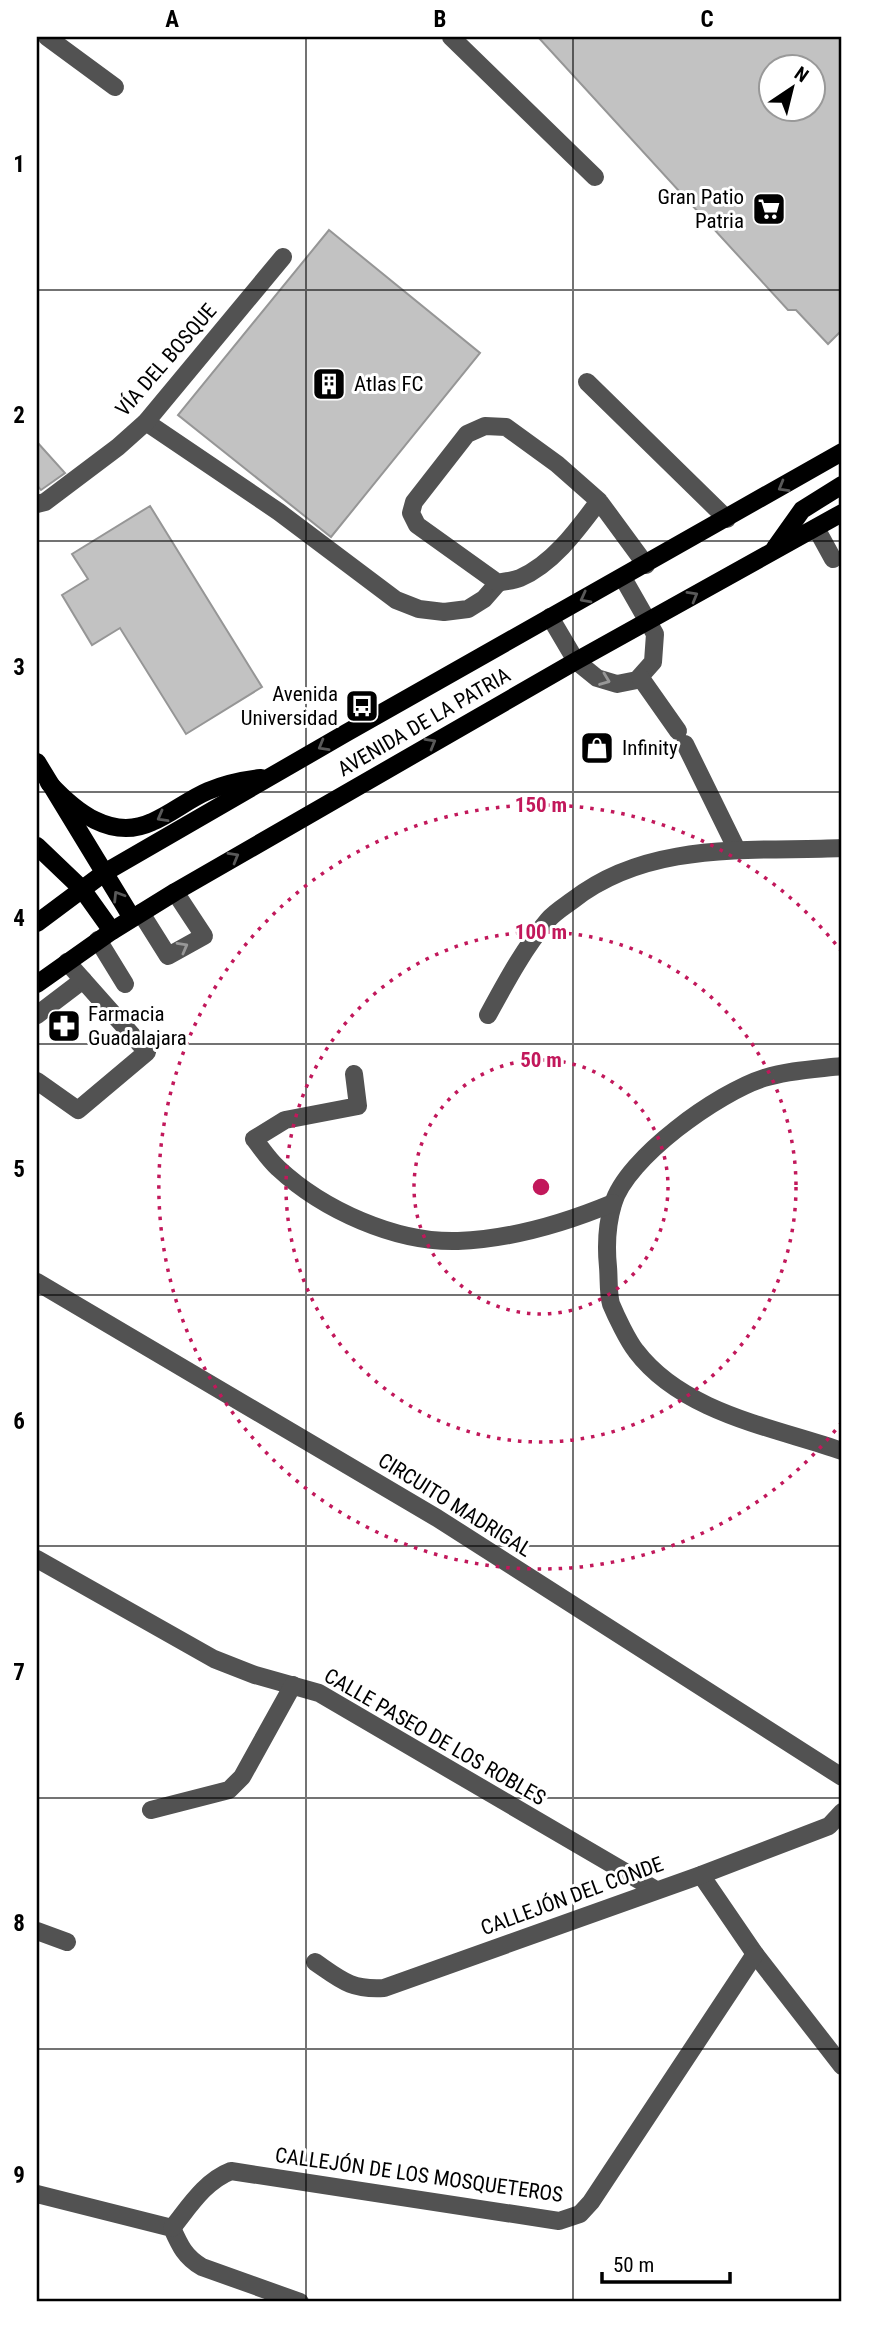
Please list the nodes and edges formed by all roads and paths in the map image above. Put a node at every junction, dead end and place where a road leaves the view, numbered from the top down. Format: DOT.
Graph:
graph roads {
  1 [pos="47,37"];
  2 [pos="451,37"];
  3 [pos="115,87"];
  4 [pos="595,177"];
  5 [pos="283,257"];
  6 [pos="587,382"];
  7 [pos="146,422"];
  8 [pos="842,452"];
  9 [pos="842,485"];
  10 [pos="599,500"];
  11 [pos="37,504"];
  12 [pos="842,513"];
  13 [pos="727,519"];
  14 [pos="816,528"];
  15 [pos="773,551"];
  16 [pos="833,559"];
  17 [pos="646,565"];
  18 [pos="623,578"];
  19 [pos="498,583"];
  20 [pos="550,617"];
  21 [pos="650,621"];
  22 [pos="576,661"];
  23 [pos="640,677"];
  24 [pos="37,762"];
  25 [pos="271,777"];
  26 [pos="49,783"];
  27 [pos="37,846"];
  28 [pos="842,848"];
  29 [pos="737,850"];
  30 [pos="104,873"];
  31 [pos="82,889"];
  32 [pos="175,892"];
  33 [pos="137,915"];
  34 [pos="37,923"];
  35 [pos="105,936"];
  36 [pos="67,962"];
  37 [pos="83,980"];
  38 [pos="37,984"];
  39 [pos="124,984"];
  40 [pos="37,1014"];
  41 [pos="488,1015"];
  42 [pos="842,1066"];
  43 [pos="354,1074"];
  44 [pos="37,1081"];
  45 [pos="613,1203"];
  46 [pos="37,1282"];
  47 [pos="842,1451"];
  48 [pos="37,1559"];
  49 [pos="293,1685"];
  50 [pos="842,1777"];
  51 [pos="151,1810"];
  52 [pos="842,1812"];
  53 [pos="701,1875"];
  54 [pos="656,1890"];
  55 [pos="37,1931"];
  56 [pos="67,1942"];
  57 [pos="755,1954"];
  58 [pos="315,1962"];
  59 [pos="842,2066"];
  60 [pos="37,2194"];
  61 [pos="172,2228"];
  62 [pos="300,2302"];
  1 -- 3 [label="street"];
  2 -- 4 [label="street"];
  5 -- 7 [label="street, VÍA DEL BOSQUE"];
  6 -- 13 [label="street"];
  7 -- 11 [label="street, VÍA DEL BOSQUE"];
  7 -- 19 [label="street"];
  8 -- 13 [label="main road, AVENIDA DE LA PATRIA, one-way"];
  9 -- 15 [label="main road"];
  10 -- 17 [label="street"];
  10 -- 19 [label="street"];
  10 -- 19 [label="street"];
  12 -- 14 [label="main road, AVENIDA DE LA PATRIA"];
  13 -- 17 [label="main road, AVENIDA DE LA PATRIA"];
  14 -- 15 [label="main road, AVENIDA DE LA PATRIA"];
  14 -- 16 [label="street"];
  21 -- 15 [label="main road, AVENIDA DE LA PATRIA, one-way"];
  17 -- 18 [label="main road, AVENIDA DE LA PATRIA"];
  18 -- 20 [label="main road, AVENIDA DE LA PATRIA, one-way"];
  18 -- 21 [label="street"];
  20 -- 22 [label="street"];
  20 -- 25 [label="main road, AVENIDA DE LA PATRIA, one-way"];
  21 -- 22 [label="main road, AVENIDA DE LA PATRIA"];
  21 -- 23 [label="street"];
  22 -- 23 [label="street, one-way"];
  32 -- 22 [label="main road, AVENIDA DE LA PATRIA, one-way"];
  23 -- 29 [label="street"];
  24 -- 26 [label="main road"];
  25 -- 26 [label="main road, one-way"];
  25 -- 30 [label="main road, AVENIDA DE LA PATRIA"];
  26 -- 30 [label="main road"];
  27 -- 31 [label="main road"];
  28 -- 29 [label="street"];
  29 -- 41 [label="street"];
  30 -- 31 [label="main road, AVENIDA DE LA PATRIA"];
  33 -- 30 [label="main road, one-way"];
  31 -- 34 [label="main road, AVENIDA DE LA PATRIA"];
  31 -- 35 [label="main road"];
  32 -- 33 [label="main road, AVENIDA DE LA PATRIA"];
  33 -- 32 [label="street, one-way"];
  33 -- 35 [label="main road, AVENIDA DE LA PATRIA"];
  35 -- 36 [label="main road, AVENIDA DE LA PATRIA"];
  35 -- 39 [label="street"];
  36 -- 37 [label="street"];
  36 -- 38 [label="main road, AVENIDA DE LA PATRIA"];
  37 -- 40 [label="street"];
  37 -- 44 [label="street"];
  42 -- 45 [label="street"];
  43 -- 45 [label="street"];
  45 -- 47 [label="street"];
  46 -- 50 [label="street, CIRCUITO MADRIGAL"];
  48 -- 49 [label="street, CALLE PASEO DE LOS ROBLES"];
  49 -- 51 [label="street"];
  49 -- 54 [label="street, CALLE PASEO DE LOS ROBLES"];
  52 -- 53 [label="street, CALLEJÓN DEL CONDE"];
  53 -- 54 [label="street, CALLEJÓN DEL CONDE"];
  53 -- 57 [label="street"];
  54 -- 58 [label="street, CALLEJÓN DEL CONDE"];
  55 -- 56 [label="street"];
  57 -- 59 [label="street"];
  57 -- 61 [label="street, CALLEJÓN DE LOS MOSQUETEROS"];
  60 -- 61 [label="street"];
  61 -- 62 [label="street"];
}
